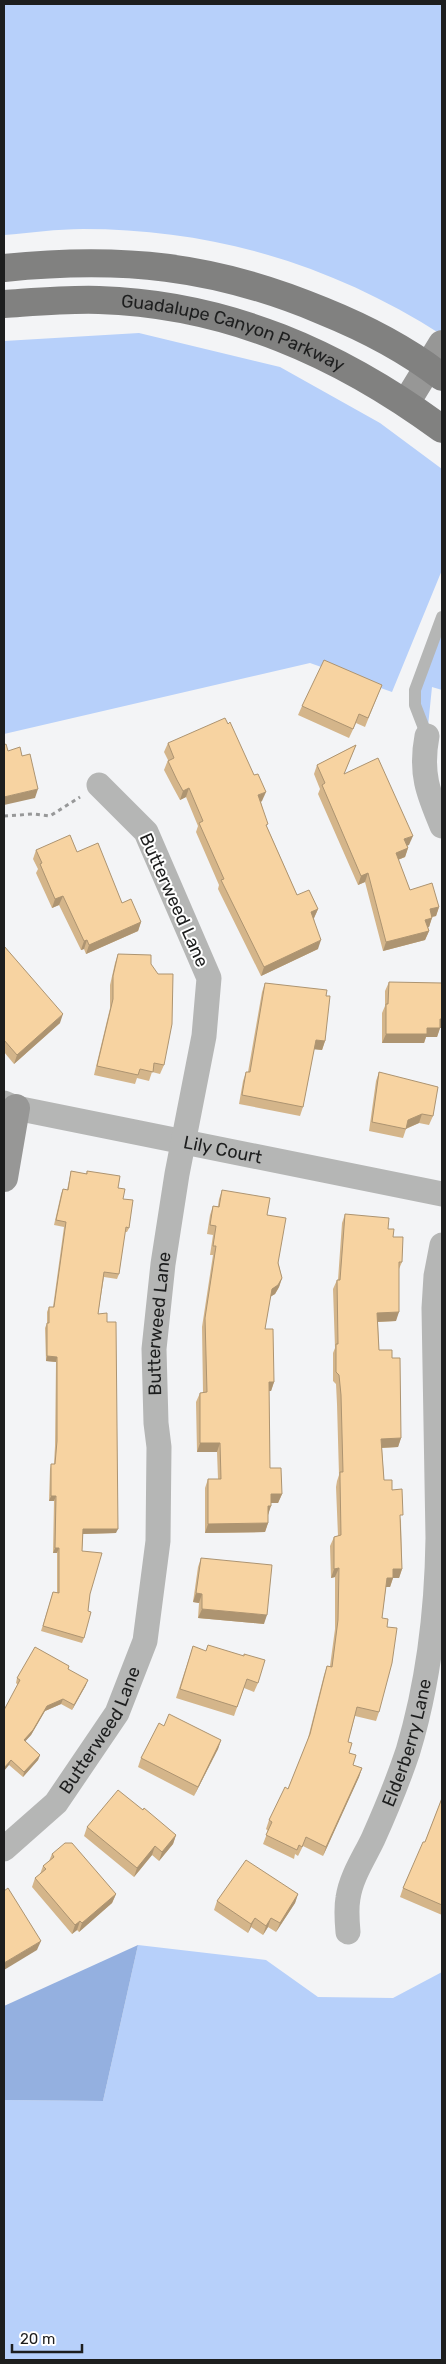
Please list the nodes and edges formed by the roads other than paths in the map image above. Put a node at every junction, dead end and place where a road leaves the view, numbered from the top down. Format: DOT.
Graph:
graph roads {
  1 [pos="4,268"];
  2 [pos="4,304"];
  3 [pos="442,344"];
  4 [pos="436,372"];
  5 [pos="406,403"];
  6 [pos="442,429"];
  7 [pos="442,617"];
  8 [pos="427,736"];
  9 [pos="99,785"];
  10 [pos="442,826"];
  11 [pos="10,1106"];
  12 [pos="184,1142"];
  13 [pos="4,1178"];
  14 [pos="442,1194"];
  15 [pos="442,1245"];
  16 [pos="4,1849"];
  17 [pos="348,1932"];
  1 -- 4 [label="main road"];
  2 -- 5 [label="main road, Guadalupe Canyon Parkway"];
  3 -- 4 [label="street"];
  4 -- 5 [label="street"];
  5 -- 6 [label="main road, Guadalupe Canyon Parkway"];
  7 -- 8 [label="lane"];
  8 -- 10 [label="street"];
  9 -- 12 [label="street, Butterweed Lane"];
  11 -- 12 [label="street, Lily Court"];
  11 -- 13 [label="street"];
  12 -- 14 [label="street, Lily Court"];
  12 -- 16 [label="street, Butterweed Lane"];
  15 -- 17 [label="street, Elderberry Lane"];
}
